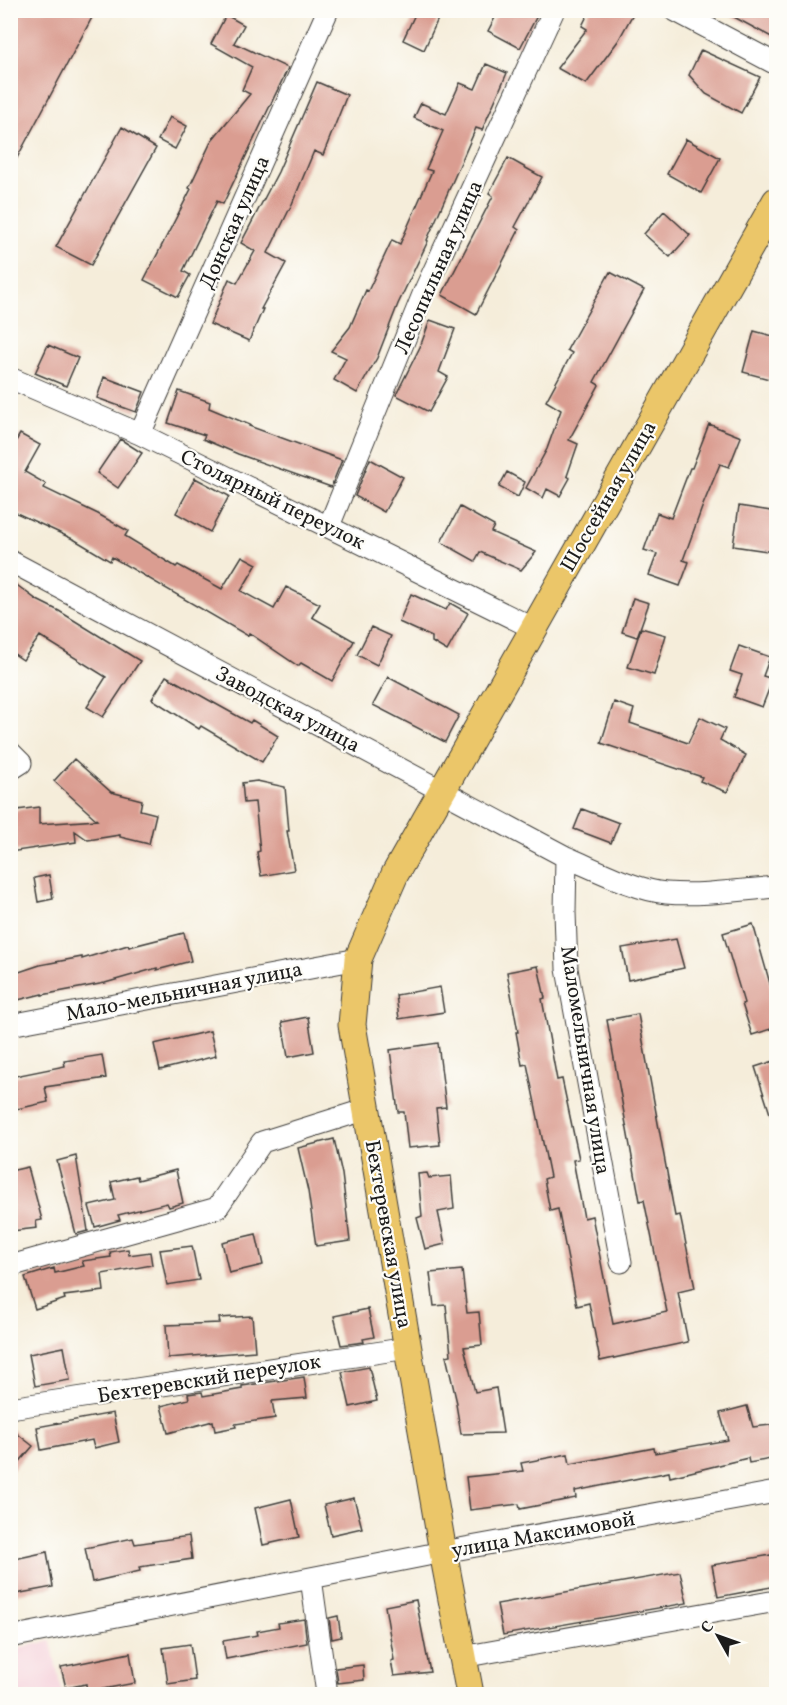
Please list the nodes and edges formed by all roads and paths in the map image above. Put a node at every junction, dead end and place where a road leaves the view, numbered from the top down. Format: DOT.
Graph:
graph roads {
  1 [pos="328,10"];
  2 [pos="554,10"];
  3 [pos="674,10"];
  4 [pos="777,64"];
  5 [pos="777,201"];
  6 [pos="10,378"];
  7 [pos="140,434"];
  8 [pos="329,526"];
  9 [pos="10,561"];
  10 [pos="533,628"];
  11 [pos="10,752"];
  12 [pos="10,770"];
  13 [pos="441,791"];
  14 [pos="566,856"];
  15 [pos="777,887"];
  16 [pos="358,958"];
  17 [pos="10,1025"];
  18 [pos="367,1109"];
  19 [pos="621,1262"];
  20 [pos="10,1266"];
  21 [pos="408,1348"];
  22 [pos="10,1408"];
  23 [pos="777,1492"];
  24 [pos="442,1552"];
  25 [pos="311,1578"];
  26 [pos="777,1601"];
  27 [pos="10,1637"];
  28 [pos="462,1657"];
  29 [pos="327,1695"];
  30 [pos="470,1695"];
  1 -- 7 [label="street, Донская улица"];
  2 -- 8 [label="street, Лесопильная улица"];
  3 -- 4 [label="street"];
  5 -- 10 [label="main road, Шоссейная улица"];
  6 -- 7 [label="street, Столярный переулок"];
  7 -- 8 [label="street, Столярный переулок"];
  8 -- 10 [label="street, Столярный переулок"];
  9 -- 13 [label="street, Заводская улица"];
  10 -- 13 [label="main road, Шоссейная улица"];
  11 -- 12 [label="street"];
  13 -- 14 [label="street, Заводская улица"];
  13 -- 16 [label="main road, Бехтеревская улица"];
  14 -- 15 [label="street"];
  14 -- 19 [label="street, Маломельничная улица"];
  16 -- 17 [label="street, Мало-мельничная улица"];
  16 -- 18 [label="main road, Бехтеревская улица"];
  18 -- 20 [label="street"];
  18 -- 21 [label="main road, Бехтеревская улица"];
  21 -- 22 [label="street, Бехтеревский переулок"];
  21 -- 24 [label="main road, Бехтеревская улица"];
  23 -- 24 [label="street, улица Максимовой"];
  24 -- 25 [label="street, улица Максимовой"];
  24 -- 28 [label="main road, Бехтеревская улица"];
  25 -- 27 [label="street, улица Максимовой"];
  25 -- 29 [label="street"];
  26 -- 28 [label="street"];
  28 -- 30 [label="main road, Бехтеревская улица"];
}
